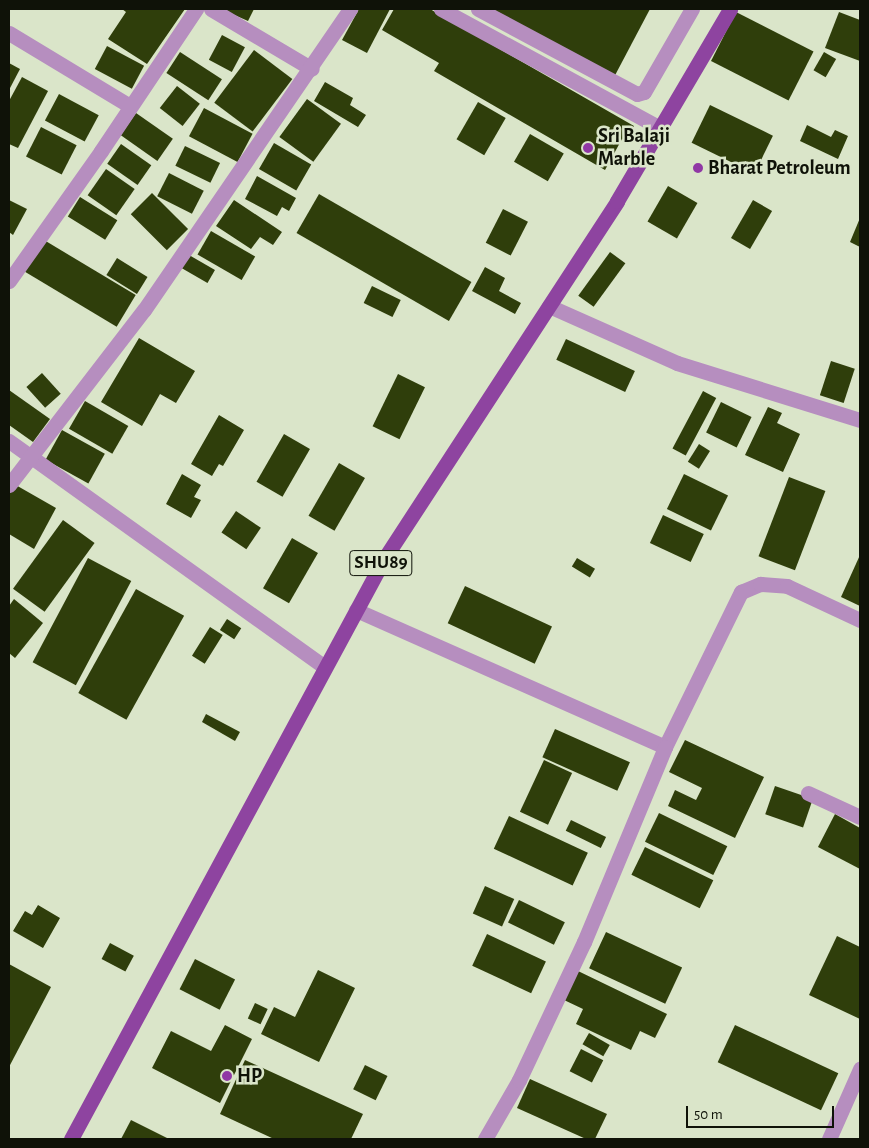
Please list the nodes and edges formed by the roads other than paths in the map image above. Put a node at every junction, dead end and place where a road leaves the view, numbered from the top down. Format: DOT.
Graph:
graph roads {
  1 [pos="196,9"];
  2 [pos="211,9"];
  3 [pos="350,9"];
  4 [pos="441,9"];
  5 [pos="478,9"];
  6 [pos="692,9"];
  7 [pos="730,9"];
  8 [pos="9,33"];
  9 [pos="312,69"];
  10 [pos="130,106"];
  11 [pos="662,129"];
  12 [pos="9,281"];
  13 [pos="549,306"];
  14 [pos="860,420"];
  15 [pos="9,441"];
  16 [pos="31,457"];
  17 [pos="9,486"];
  18 [pos="356,610"];
  19 [pos="860,620"];
  20 [pos="325,667"];
  21 [pos="666,747"];
  22 [pos="808,793"];
  23 [pos="860,817"];
  24 [pos="860,1069"];
  25 [pos="71,1139"];
  26 [pos="485,1139"];
  27 [pos="829,1139"];
  1 -- 10 [label="street"];
  2 -- 9 [label="street"];
  3 -- 9 [label="street"];
  4 -- 11 [label="street"];
  5 -- 6 [label="street"];
  7 -- 11 [label="main road, SHU89"];
  8 -- 10 [label="street"];
  9 -- 16 [label="street"];
  10 -- 12 [label="street"];
  11 -- 13 [label="main road, SHU89"];
  13 -- 14 [label="street"];
  13 -- 18 [label="main road, SHU89"];
  15 -- 16 [label="street"];
  16 -- 17 [label="street"];
  16 -- 20 [label="street"];
  18 -- 20 [label="main road, SHU89"];
  18 -- 21 [label="street"];
  19 -- 21 [label="street"];
  20 -- 25 [label="main road, SHU89"];
  21 -- 26 [label="street"];
  22 -- 23 [label="street"];
  24 -- 27 [label="street"];
}
